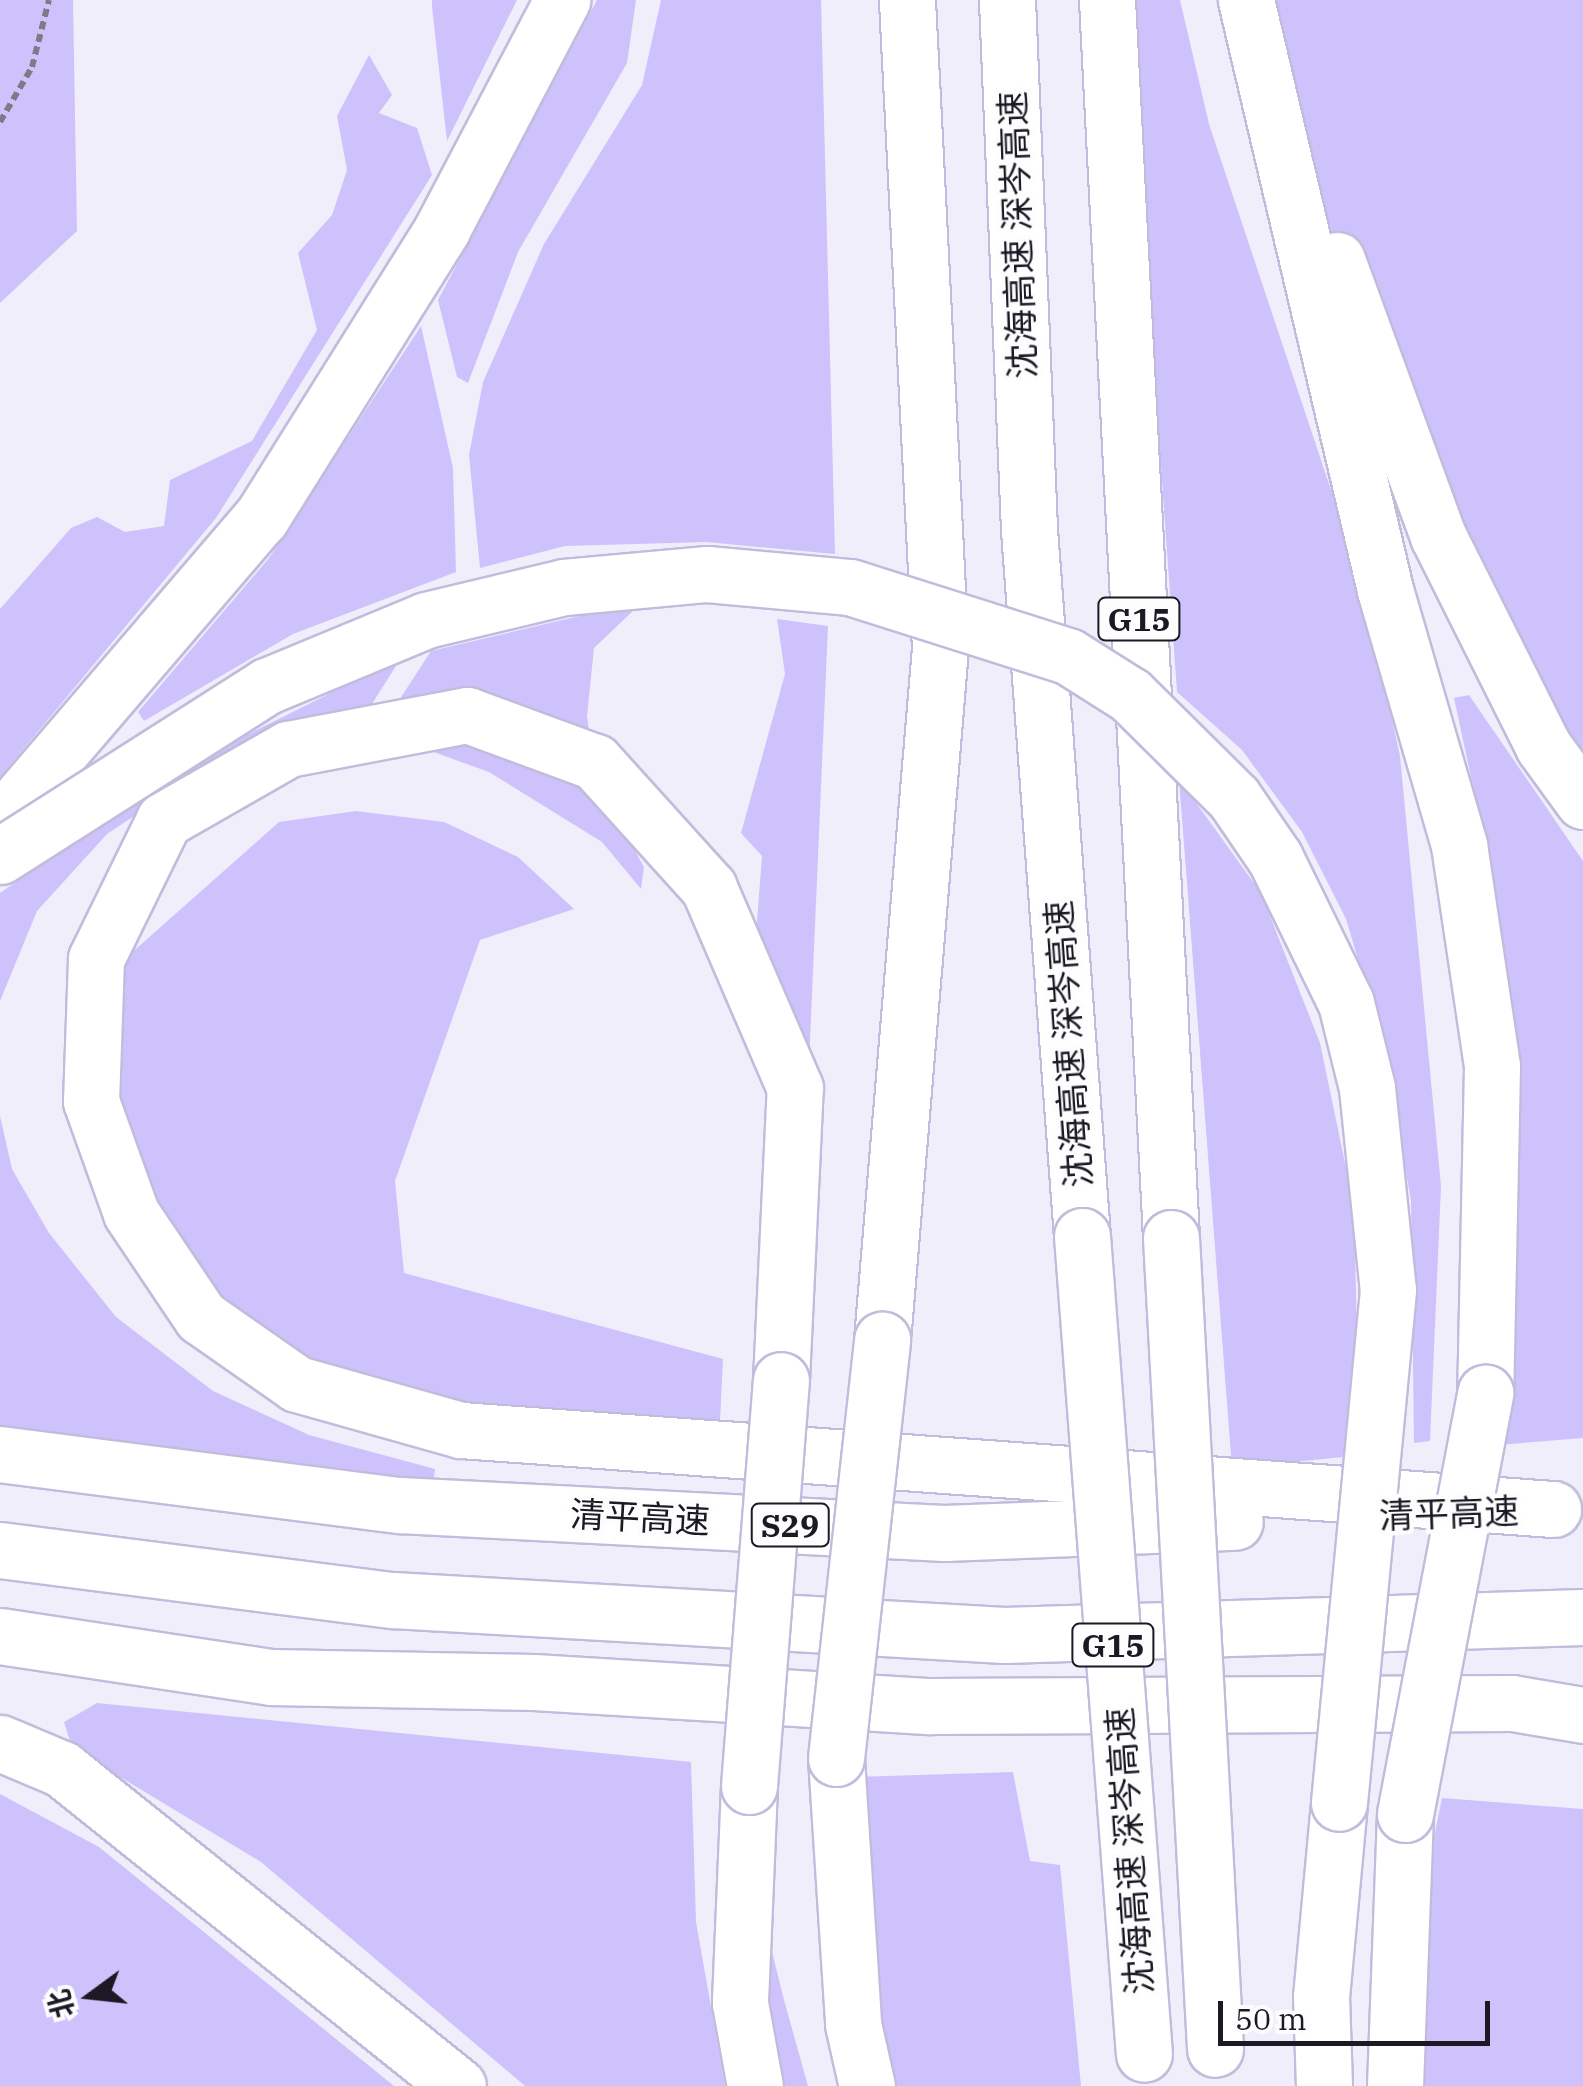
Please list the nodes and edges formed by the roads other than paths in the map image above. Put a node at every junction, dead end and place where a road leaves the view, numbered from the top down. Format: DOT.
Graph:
graph roads {
  1 [pos="562,0"];
  2 [pos="906,0"];
  3 [pos="1007,0"];
  4 [pos="1107,0"];
  5 [pos="1247,9"];
  6 [pos="1583,801"];
  7 [pos="0,822"];
  8 [pos="0,856"];
  9 [pos="0,1454"];
  10 [pos="1568,1508"];
  11 [pos="0,1550"];
  12 [pos="1583,1617"];
  13 [pos="0,1636"];
  14 [pos="1583,1715"];
  15 [pos="0,1743"];
  16 [pos="1216,2068"];
  17 [pos="1144,2070"];
  18 [pos="458,2086"];
  19 [pos="755,2086"];
  20 [pos="867,2086"];
  21 [pos="1324,2086"];
  22 [pos="1395,2086"];
  1 -- 7 [label="highway"];
  2 -- 20 [label="highway, bridge"];
  3 -- 17 [label="highway, 沈海高速 深岑高速 / G15, bridge"];
  4 -- 16 [label="highway, 沈海高速 深岑高速 / G15, bridge"];
  5 -- 6 [label="highway"];
  5 -- 22 [label="highway, bridge"];
  8 -- 21 [label="highway, bridge"];
  9 -- 10 [label="highway, 清平高速 / S29"];
  10 -- 19 [label="highway, bridge"];
  11 -- 12 [label="highway"];
  13 -- 14 [label="highway"];
  15 -- 18 [label="highway"];
}
